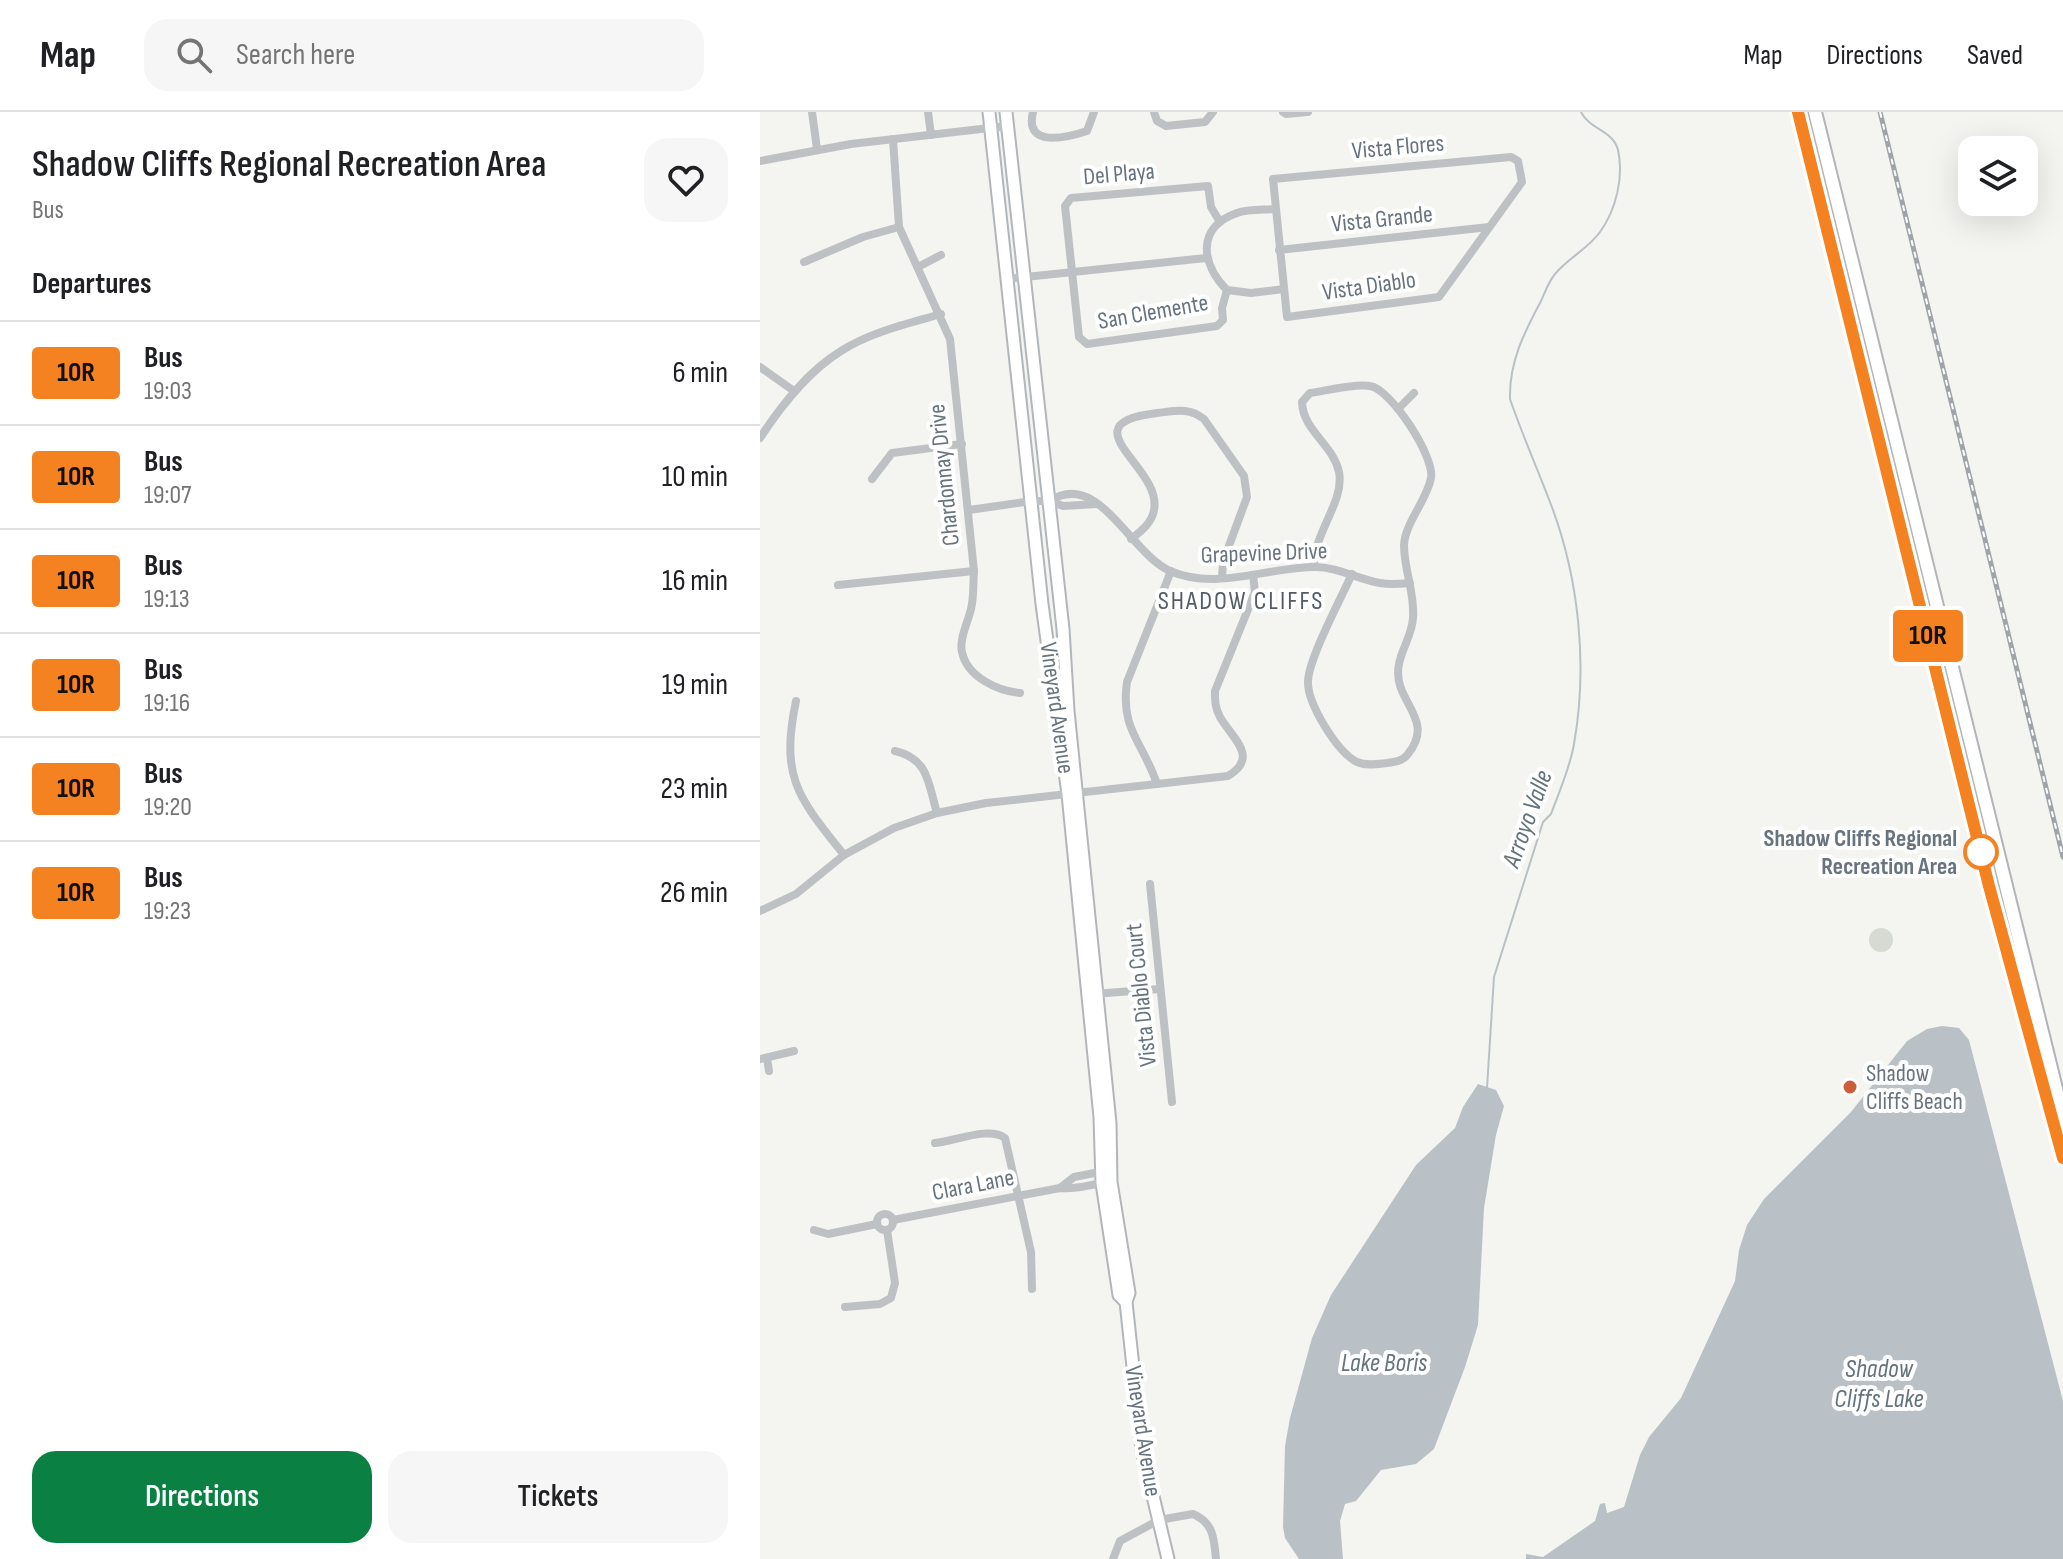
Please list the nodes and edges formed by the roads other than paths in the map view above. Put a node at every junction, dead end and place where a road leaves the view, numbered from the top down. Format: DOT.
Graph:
graph roads {
  1 [pos="812,112"];
  2 [pos="928,112"];
  3 [pos="989,112"];
  4 [pos="1006,112"];
  5 [pos="1033,112"];
  6 [pos="1094,112"];
  7 [pos="1154,112"];
  8 [pos="1213,112"];
  9 [pos="1283,112"];
  10 [pos="1308,112"];
  11 [pos="1798,112"];
  12 [pos="1815,112"];
  13 [pos="1007,126"];
  14 [pos="991,128"];
  15 [pos="931,135"];
  16 [pos="893,139"];
  17 [pos="817,149"];
  18 [pos="760,161"];
  19 [pos="1275,209"];
  20 [pos="1220,222"];
  21 [pos="899,227"];
  22 [pos="1489,227"];
  23 [pos="1279,250"];
  24 [pos="941,255"];
  25 [pos="1206,258"];
  26 [pos="804,262"];
  27 [pos="918,267"];
  28 [pos="1072,271"];
  29 [pos="1025,277"];
  30 [pos="1007,279"];
  31 [pos="1284,289"];
  32 [pos="1227,290"];
  33 [pos="941,314"];
  34 [pos="760,367"];
  35 [pos="794,391"];
  36 [pos="1414,393"];
  37 [pos="1398,409"];
  38 [pos="760,438"];
  39 [pos="962,444"];
  40 [pos="872,479"];
  41 [pos="1032,501"];
  42 [pos="1050,501"];
  43 [pos="969,510"];
  44 [pos="1131,539"];
  45 [pos="1314,567"];
  46 [pos="974,571"];
  47 [pos="1171,571"];
  48 [pos="1352,574"];
  49 [pos="1253,575"];
  50 [pos="1222,578"];
  51 [pos="1410,583"];
  52 [pos="838,585"];
  53 [pos="1020,693"];
  54 [pos="796,701"];
  55 [pos="895,751"];
  56 [pos="1976,765"];
  57 [pos="1961,769"];
  58 [pos="1157,784"];
  59 [pos="1073,794"];
  60 [pos="937,813"];
  61 [pos="844,855"];
  62 [pos="1150,884"];
  63 [pos="760,911"];
  64 [pos="1160,989"];
  65 [pos="1093,994"];
  66 [pos="794,1051"];
  67 [pos="764,1058"];
  68 [pos="769,1071"];
  69 [pos="1172,1102"];
  70 [pos="2063,1117"];
  71 [pos="935,1143"];
  72 [pos="2063,1158"];
  73 [pos="1105,1175"];
  74 [pos="1019,1196"];
  75 [pos="893,1220"];
  76 [pos="877,1224"];
  77 [pos="814,1230"];
  78 [pos="887,1230"];
  79 [pos="1032,1289"];
  80 [pos="845,1307"];
  81 [pos="1159,1520"];
  82 [pos="1113,1559"];
  83 [pos="1168,1559"];
  84 [pos="1216,1559"];
  1 -- 17 [label="street"];
  2 -- 15 [label="street"];
  3 -- 14 [label="street, Vineyard Avenue"];
  4 -- 13 [label="street, Vineyard Avenue"];
  5 -- 6 [label="street"];
  7 -- 8 [label="street"];
  9 -- 10 [label="street"];
  11 -- 57 [label="main road"];
  12 -- 56 [label="main road"];
  13 -- 14 [label="street"];
  13 -- 29 [label="street, Vineyard Avenue"];
  14 -- 15 [label="street"];
  14 -- 30 [label="street, Vineyard Avenue"];
  15 -- 16 [label="street"];
  16 -- 17 [label="street"];
  16 -- 21 [label="street"];
  17 -- 18 [label="street"];
  19 -- 20 [label="street"];
  19 -- 22 [label="street, Vista Flores"];
  19 -- 23 [label="street, Vista Flores"];
  20 -- 25 [label="street"];
  20 -- 28 [label="street, Del Playa"];
  21 -- 26 [label="street"];
  21 -- 27 [label="street, Chardonnay Drive"];
  22 -- 23 [label="street, Vista Grande"];
  22 -- 31 [label="street, Vista Diablo"];
  23 -- 31 [label="street, Vista Diablo"];
  24 -- 27 [label="street"];
  25 -- 28 [label="street"];
  25 -- 32 [label="street"];
  27 -- 33 [label="street, Chardonnay Drive"];
  28 -- 29 [label="street"];
  28 -- 32 [label="street, San Clemente"];
  29 -- 30 [label="street"];
  29 -- 42 [label="street, Vineyard Avenue"];
  30 -- 41 [label="street, Vineyard Avenue"];
  31 -- 32 [label="street"];
  33 -- 35 [label="street"];
  33 -- 39 [label="street, Chardonnay Drive"];
  34 -- 35 [label="street"];
  35 -- 38 [label="street"];
  36 -- 37 [label="street"];
  37 -- 45 [label="street"];
  37 -- 51 [label="street"];
  39 -- 40 [label="street"];
  39 -- 43 [label="street, Chardonnay Drive"];
  41 -- 42 [label="street, Grapevine Drive"];
  41 -- 43 [label="street, Grapevine Drive"];
  41 -- 59 [label="street, Vineyard Avenue"];
  42 -- 44 [label="street, Grapevine Drive"];
  42 -- 59 [label="street, Vineyard Avenue"];
  43 -- 46 [label="street, Chardonnay Drive"];
  44 -- 47 [label="street, Grapevine Drive"];
  44 -- 50 [label="street"];
  45 -- 48 [label="street, Grapevine Drive"];
  45 -- 49 [label="street, Grapevine Drive"];
  46 -- 52 [label="street"];
  46 -- 53 [label="street, Chardonnay Drive"];
  47 -- 50 [label="street, Grapevine Drive"];
  47 -- 58 [label="street"];
  48 -- 51 [label="street, Grapevine Drive"];
  48 -- 51 [label="street"];
  49 -- 50 [label="street, Grapevine Drive"];
  49 -- 58 [label="street"];
  54 -- 61 [label="street"];
  55 -- 60 [label="street"];
  56 -- 57 [label="main road"];
  56 -- 70 [label="main road"];
  57 -- 72 [label="main road"];
  58 -- 59 [label="street"];
  59 -- 60 [label="street"];
  59 -- 65 [label="street, Vineyard Avenue"];
  60 -- 61 [label="street"];
  61 -- 63 [label="street"];
  62 -- 64 [label="street, Vista Diablo Court"];
  64 -- 65 [label="street"];
  64 -- 69 [label="street, Vista Diablo Court"];
  65 -- 73 [label="street, Vineyard Avenue"];
  66 -- 67 [label="street"];
  67 -- 68 [label="street"];
  71 -- 74 [label="street"];
  73 -- 74 [label="street, Clara Lane"];
  73 -- 81 [label="street, Vineyard Avenue"];
  74 -- 75 [label="street, Clara Lane"];
  74 -- 79 [label="street"];
  75 -- 76 [label="street"];
  75 -- 78 [label="street"];
  76 -- 77 [label="street"];
  76 -- 78 [label="street"];
  78 -- 80 [label="street"];
  81 -- 82 [label="street"];
  81 -- 83 [label="street, Vineyard Avenue"];
  81 -- 84 [label="street"];
}
